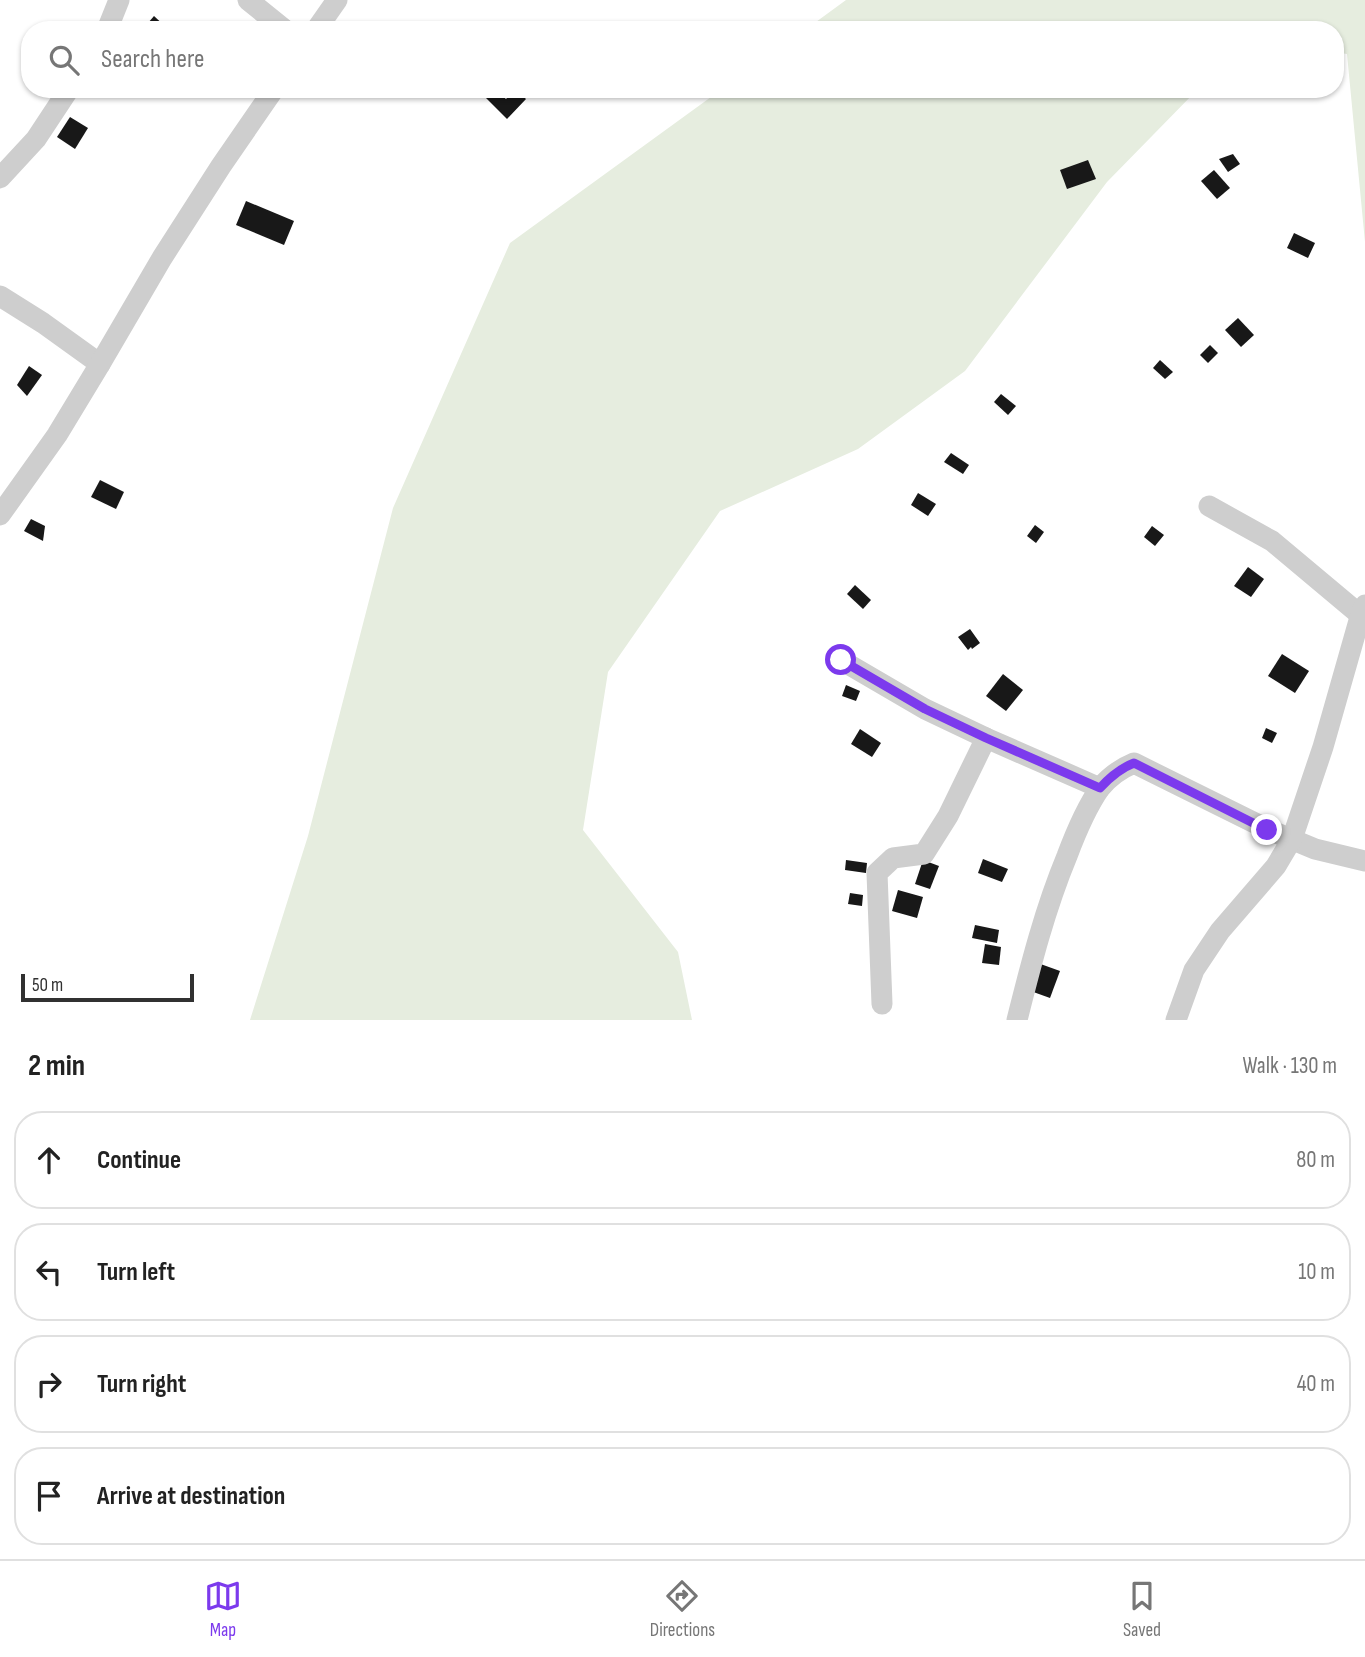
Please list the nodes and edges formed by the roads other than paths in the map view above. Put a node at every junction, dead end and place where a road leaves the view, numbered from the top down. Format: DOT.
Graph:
graph roads {
  1 [pos="120,0"];
  2 [pos="248,0"];
  3 [pos="337,0"];
  4 [pos="111,21"];
  5 [pos="274,21"];
  6 [pos="322,21"];
  7 [pos="63,98"];
  8 [pos="268,98"];
  9 [pos="0,178"];
  10 [pos="0,296"];
  11 [pos="100,364"];
  12 [pos="1209,506"];
  13 [pos="0,515"];
  14 [pos="1363,614"];
  15 [pos="841,660"];
  16 [pos="986,738"];
  17 [pos="1100,788"];
  18 [pos="1292,839"];
  19 [pos="1365,861"];
  20 [pos="882,1004"];
  21 [pos="1017,1020"];
  22 [pos="1176,1020"];
  1 -- 4 [label="street"];
  2 -- 5 [label="street"];
  3 -- 6 [label="street"];
  7 -- 9 [label="street"];
  8 -- 11 [label="street"];
  10 -- 11 [label="street"];
  11 -- 13 [label="street"];
  12 -- 14 [label="street"];
  14 -- 18 [label="street"];
  15 -- 16 [label="street"];
  16 -- 17 [label="street"];
  16 -- 20 [label="street"];
  17 -- 18 [label="street"];
  17 -- 21 [label="street"];
  18 -- 19 [label="street"];
  18 -- 22 [label="street"];
}
